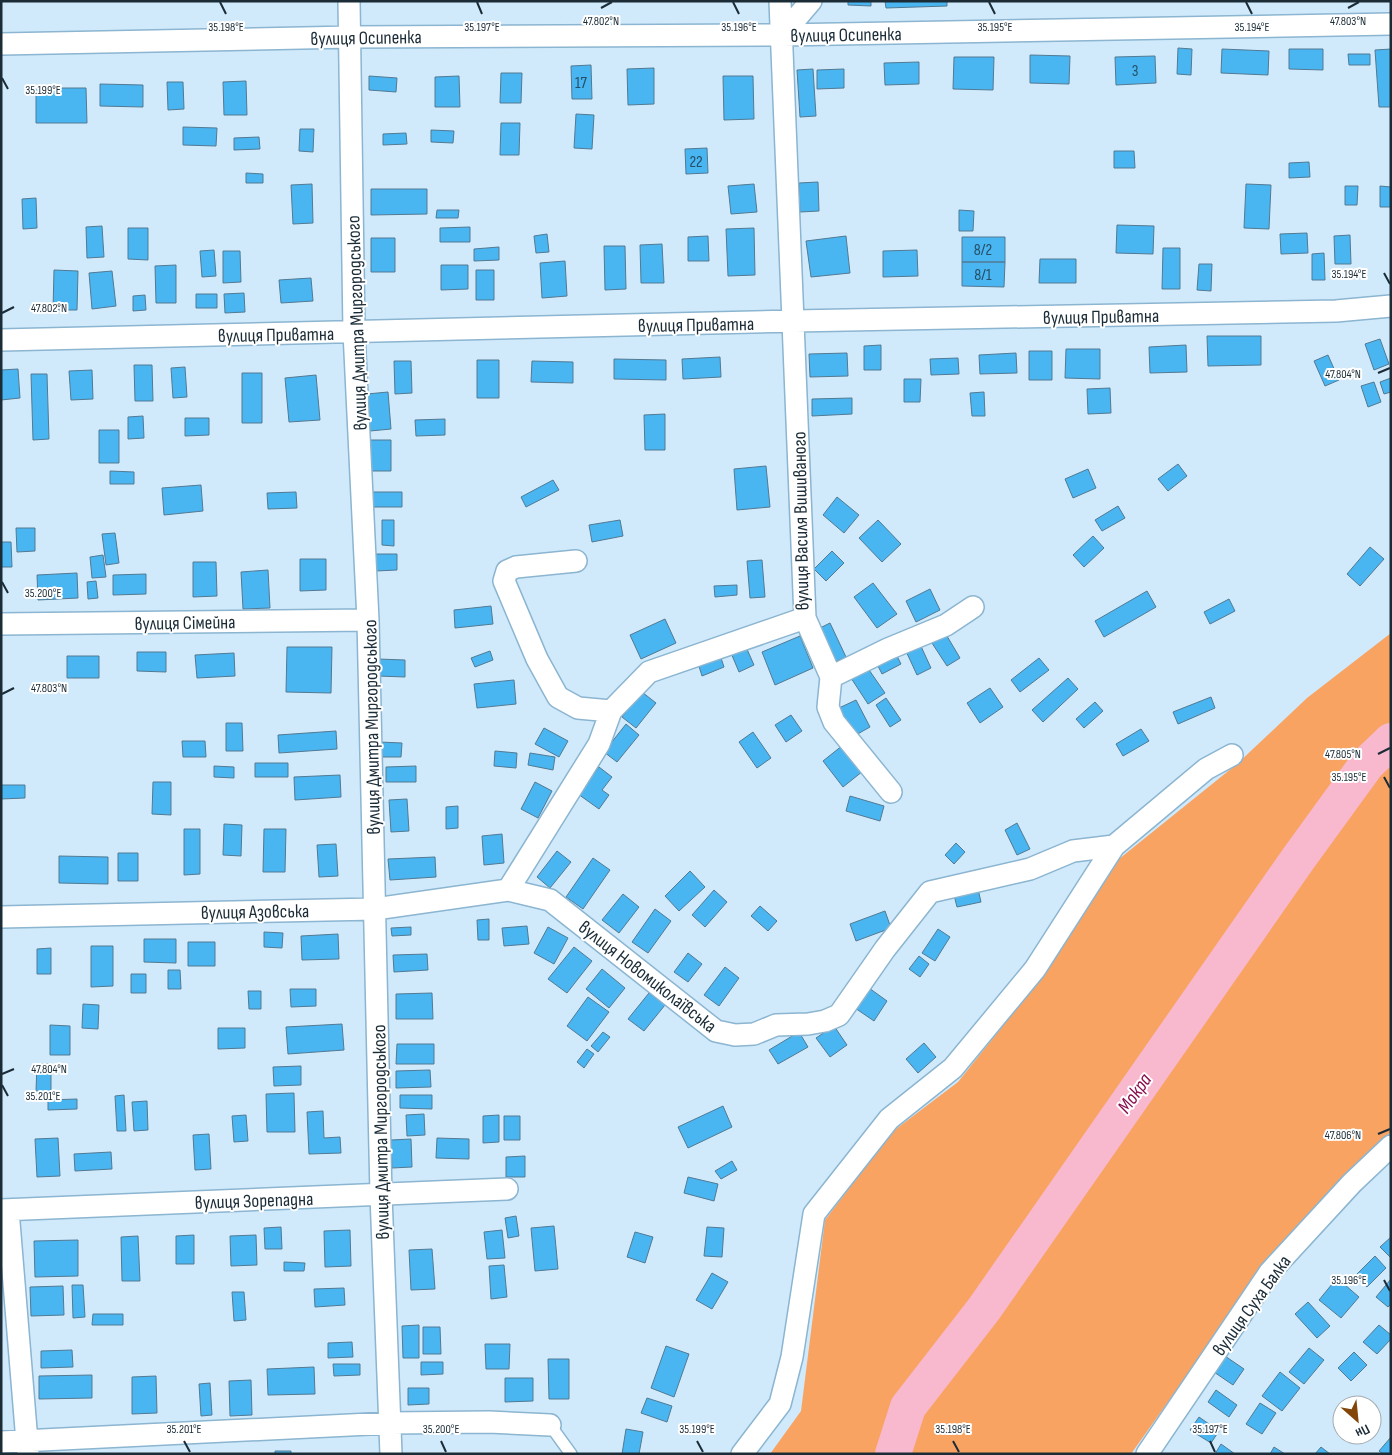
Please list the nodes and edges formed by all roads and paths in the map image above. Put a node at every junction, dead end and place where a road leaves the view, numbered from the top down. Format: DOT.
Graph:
graph roads {
  1 [pos="350,1"];
  2 [pos="780,1"];
  3 [pos="811,1"];
  4 [pos="1391,24"];
  5 [pos="782,35"];
  6 [pos="351,37"];
  7 [pos="1,44"];
  8 [pos="1391,306"];
  9 [pos="794,321"];
  10 [pos="354,332"];
  11 [pos="1,340"];
  12 [pos="576,561"];
  13 [pos="972,607"];
  14 [pos="805,618"];
  15 [pos="368,620"];
  16 [pos="1,624"];
  17 [pos="831,676"];
  18 [pos="611,711"];
  19 [pos="1232,755"];
  20 [pos="891,792"];
  21 [pos="1114,846"];
  22 [pos="508,890"];
  23 [pos="375,909"];
  24 [pos="1,917"];
  25 [pos="1391,1146"];
  26 [pos="508,1189"];
  27 [pos="381,1195"];
  28 [pos="5,1210"];
  29 [pos="390,1423"];
  30 [pos="550,1425"];
  31 [pos="1,1442"];
  32 [pos="28,1447"];
  33 [pos="391,1454"];
  34 [pos="571,1454"];
  35 [pos="742,1454"];
  36 [pos="1146,1454"];
  1 -- 6 [label="street, вулиця Дмитра Миргородського"];
  2 -- 5 [label="street, вулиця Василя Вишиваного"];
  3 -- 5 [label="street"];
  4 -- 5 [label="street, вулиця Осипенка"];
  5 -- 6 [label="street, вулиця Осипенка"];
  5 -- 9 [label="street, вулиця Василя Вишиваного"];
  6 -- 7 [label="street, вулиця Осипенка"];
  6 -- 10 [label="street, вулиця Дмитра Миргородського"];
  8 -- 9 [label="street, вулиця Приватна"];
  9 -- 10 [label="street, вулиця Приватна"];
  9 -- 14 [label="street, вулиця Василя Вишиваного"];
  10 -- 11 [label="street, вулиця Приватна"];
  10 -- 15 [label="street, вулиця Дмитра Миргородського"];
  12 -- 18 [label="street"];
  13 -- 17 [label="street"];
  14 -- 17 [label="street"];
  14 -- 18 [label="street, вулиця Василя Вишиваного"];
  15 -- 16 [label="street, вулиця Сімейна"];
  15 -- 23 [label="street, вулиця Дмитра Миргородського"];
  17 -- 20 [label="street"];
  18 -- 22 [label="street, вулиця Василя Вишиваного"];
  19 -- 21 [label="street"];
  21 -- 22 [label="street, вулиця Новомиколаївська"];
  21 -- 35 [label="street"];
  22 -- 23 [label="street, вулиця Азовська"];
  23 -- 24 [label="street, вулиця Азовська"];
  23 -- 27 [label="street, вулиця Дмитра Миргородського"];
  25 -- 36 [label="street, вулиця Суха Балка"];
  26 -- 27 [label="street, вулиця Зорепадна"];
  27 -- 28 [label="street, вулиця Зорепадна"];
  27 -- 29 [label="street, вулиця Дмитра Миргородського"];
  28 -- 32 [label="street"];
  29 -- 30 [label="street"];
  29 -- 32 [label="street"];
  29 -- 33 [label="street, вулиця Дмитра Миргородського"];
  30 -- 34 [label="lane"];
  31 -- 32 [label="street"];
}
